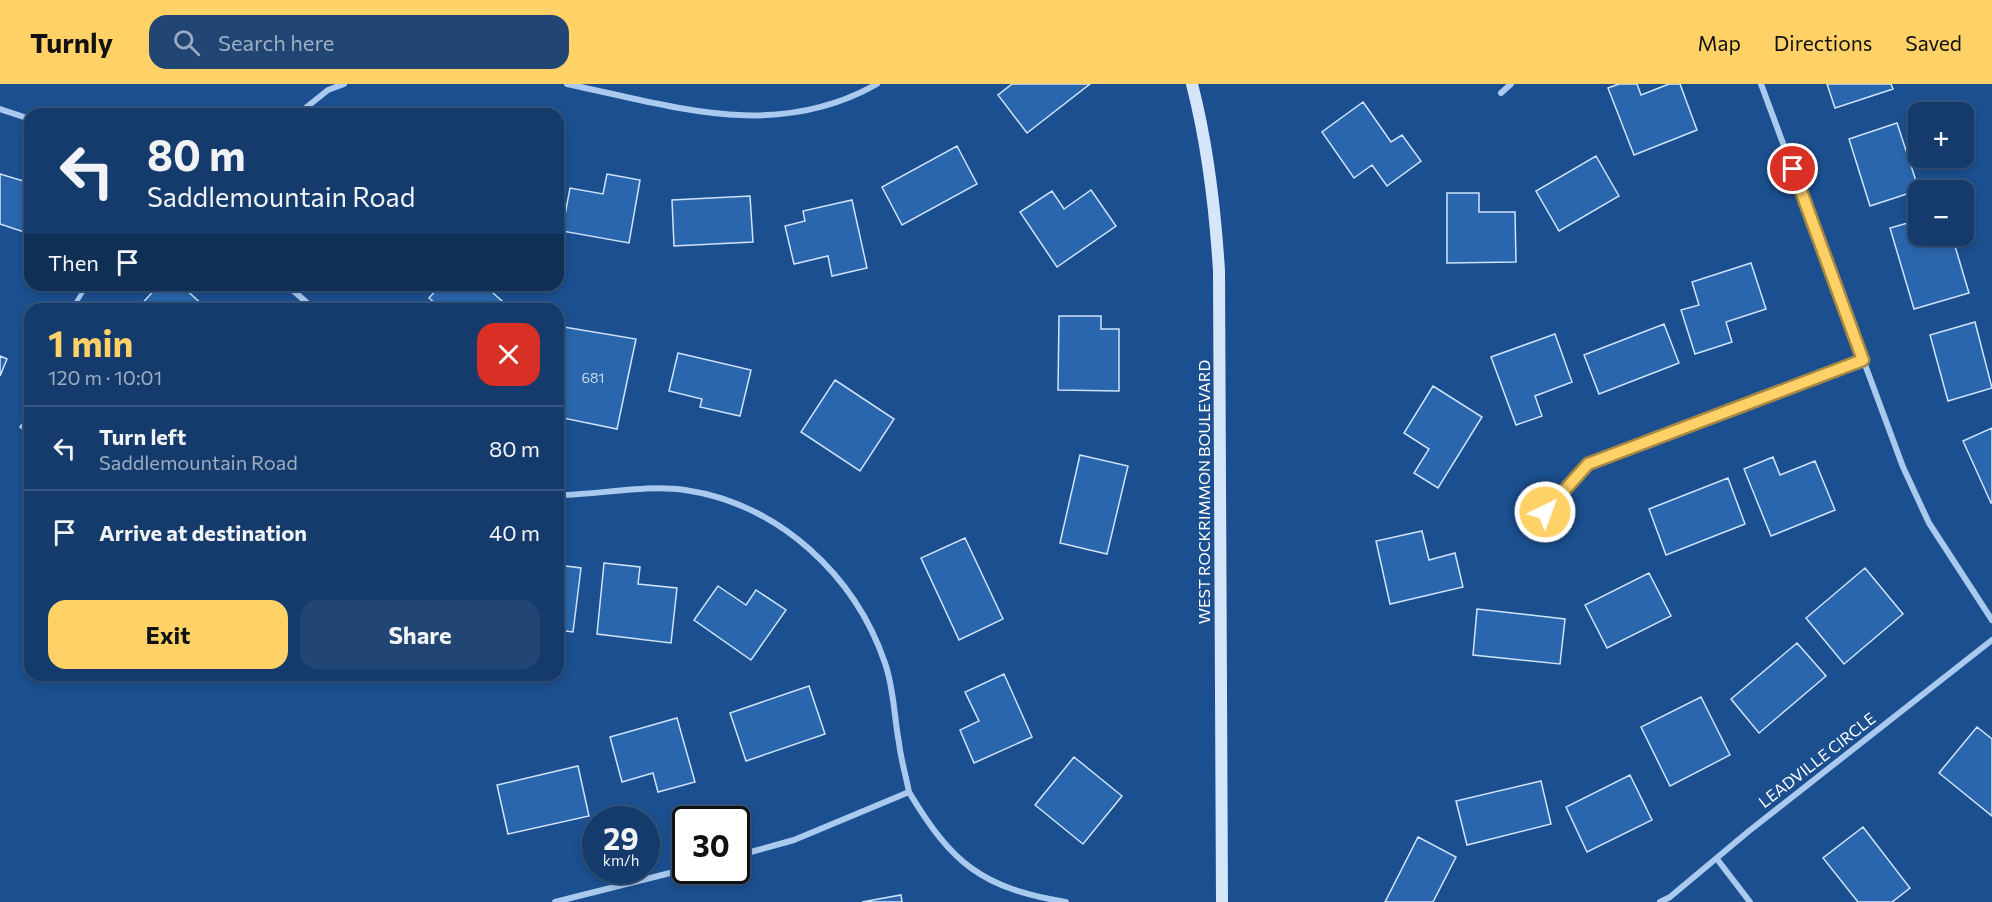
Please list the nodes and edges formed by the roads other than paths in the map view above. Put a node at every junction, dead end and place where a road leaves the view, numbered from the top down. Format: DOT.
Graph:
graph roads {
  1 [pos="344,84"];
  2 [pos="567,84"];
  3 [pos="877,84"];
  4 [pos="1192,84"];
  5 [pos="1511,84"];
  6 [pos="1761,84"];
  7 [pos="1501,93"];
  8 [pos="306,108"];
  9 [pos="0,110"];
  10 [pos="24,117"];
  11 [pos="294,291"];
  12 [pos="307,303"];
  13 [pos="1863,360"];
  14 [pos="564,495"];
  15 [pos="1545,512"];
  16 [pos="1992,620"];
  17 [pos="1992,640"];
  18 [pos="909,792"];
  19 [pos="750,852"];
  20 [pos="1717,859"];
  21 [pos="672,873"];
  22 [pos="555,902"];
  23 [pos="1066,902"];
  24 [pos="1222,902"];
  25 [pos="1660,902"];
  26 [pos="1750,902"];
  1 -- 8 [label="street"];
  2 -- 3 [label="street"];
  4 -- 24 [label="main road, WEST ROCKRIMMON BOULEVARD"];
  5 -- 7 [label="street"];
  6 -- 13 [label="street"];
  9 -- 10 [label="street"];
  11 -- 12 [label="street"];
  13 -- 15 [label="street"];
  13 -- 16 [label="street"];
  14 -- 18 [label="street"];
  17 -- 20 [label="street, LEADVILLE CIRCLE"];
  18 -- 19 [label="street"];
  18 -- 23 [label="street"];
  20 -- 25 [label="street, LEADVILLE CIRCLE"];
  20 -- 26 [label="street"];
  21 -- 22 [label="street"];
}
